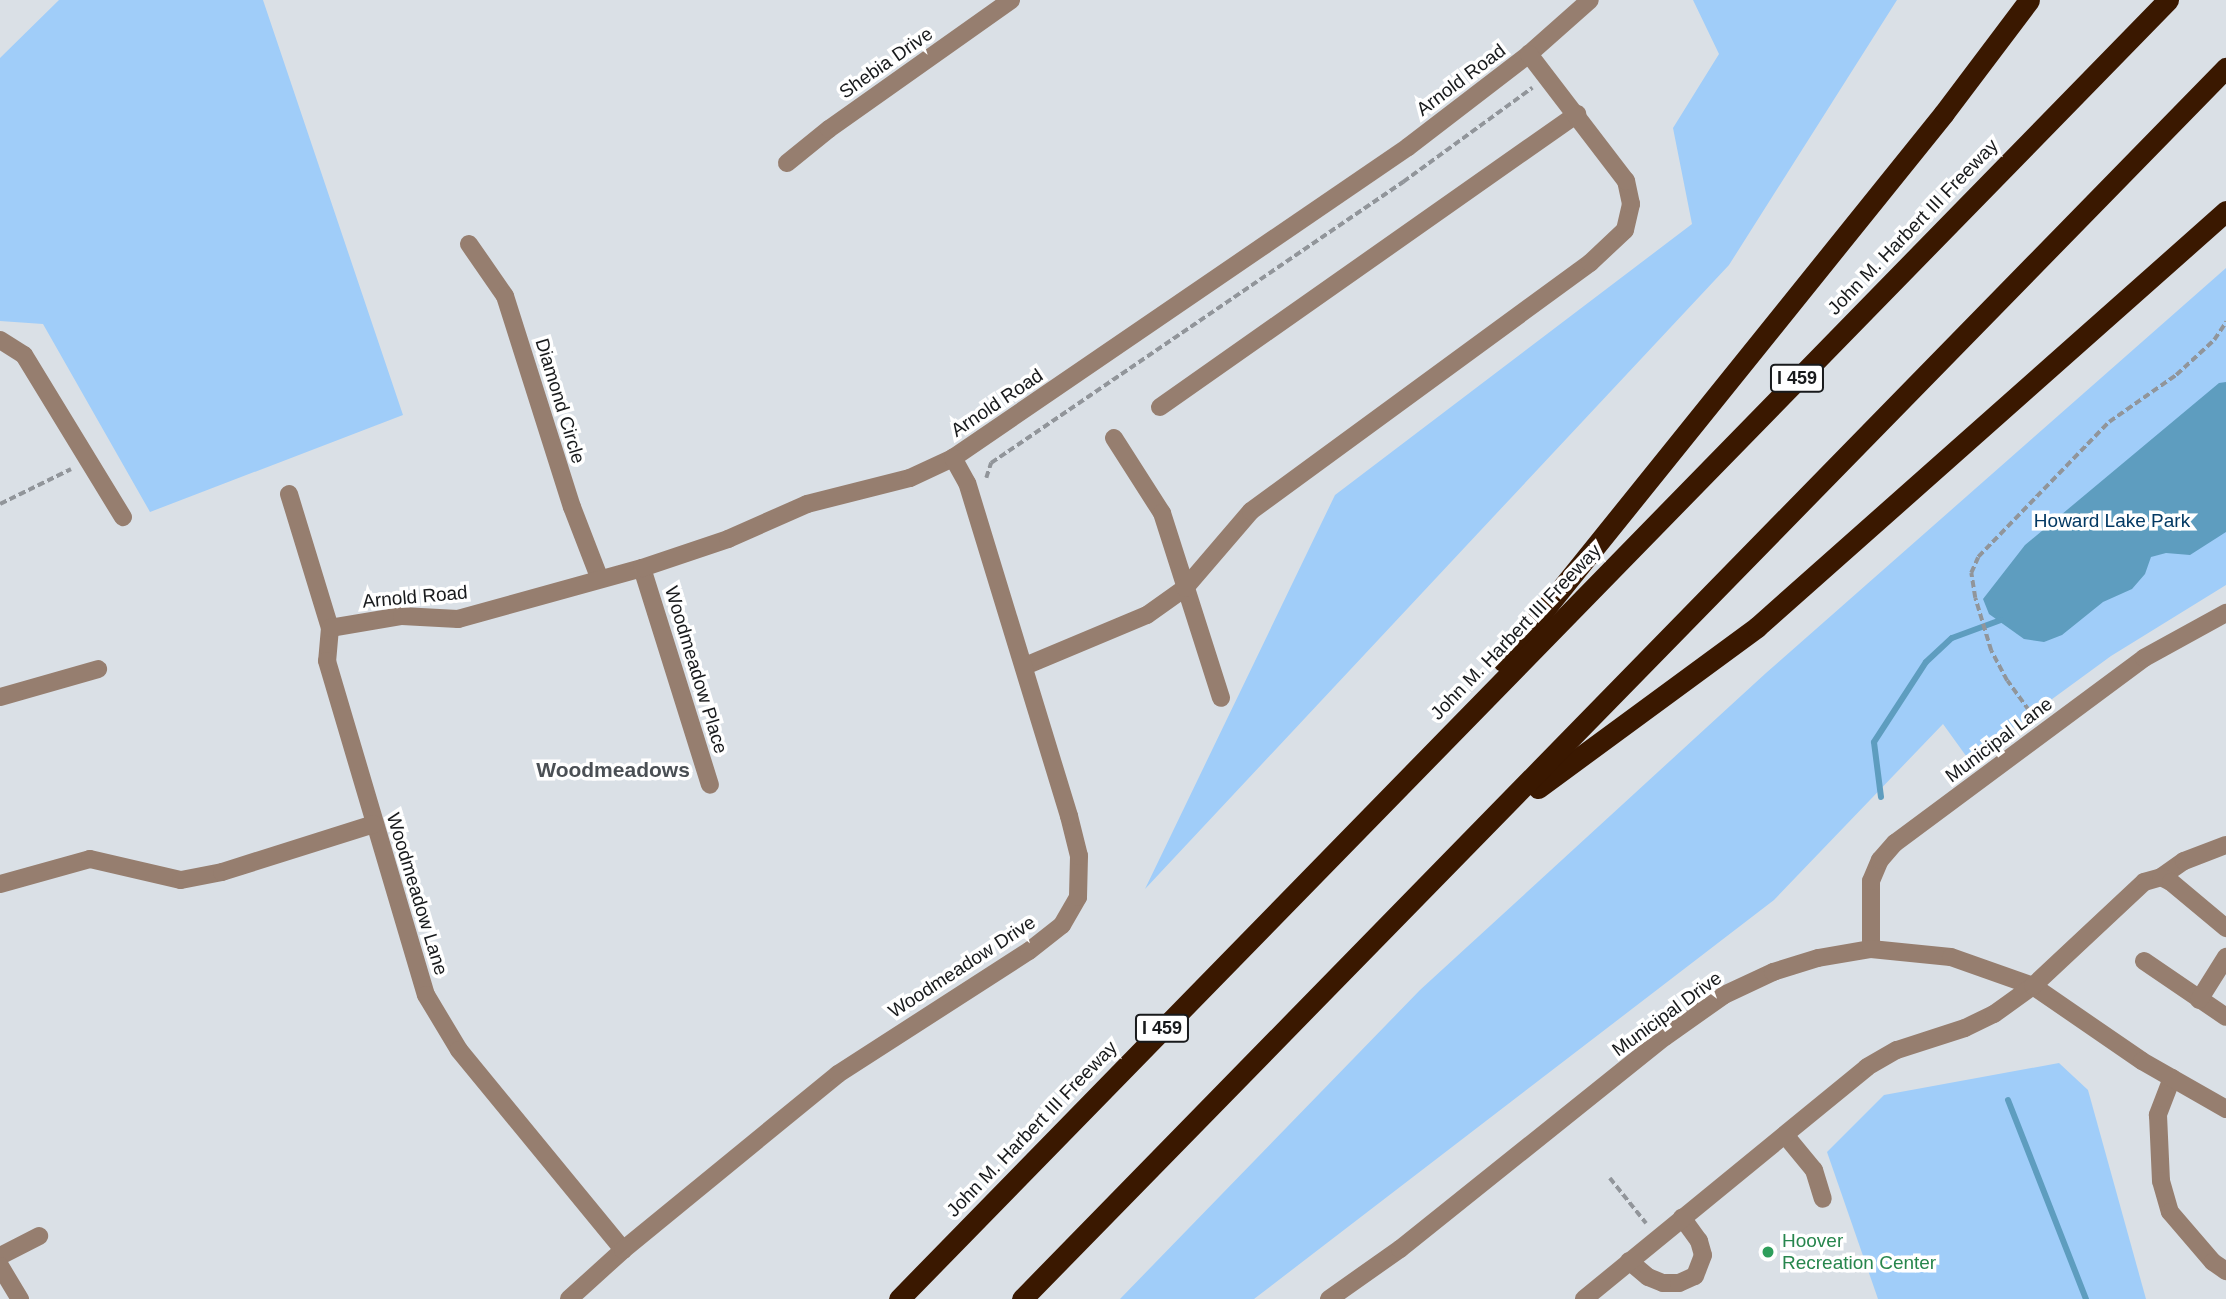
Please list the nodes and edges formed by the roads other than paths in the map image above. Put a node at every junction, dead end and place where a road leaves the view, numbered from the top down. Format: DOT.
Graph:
graph roads {
  1 [pos="1011,0"];
  2 [pos="1590,0"];
  3 [pos="2029,0"];
  4 [pos="2168,0"];
  5 [pos="1529,54"];
  6 [pos="2226,68"];
  7 [pos="1577,114"];
  8 [pos="787,163"];
  9 [pos="2226,211"];
  10 [pos="470,244"];
  11 [pos="0,340"];
  12 [pos="1160,407"];
  13 [pos="1114,438"];
  14 [pos="953,458"];
  15 [pos="289,494"];
  16 [pos="123,517"];
  17 [pos="642,568"];
  18 [pos="599,577"];
  19 [pos="1185,588"];
  20 [pos="2226,613"];
  21 [pos="330,628"];
  22 [pos="1025,666"];
  23 [pos="98,669"];
  24 [pos="0,698"];
  25 [pos="1221,698"];
  26 [pos="1426,757"];
  27 [pos="710,785"];
  28 [pos="1492,822"];
  29 [pos="374,824"];
  30 [pos="2226,845"];
  31 [pos="2161,877"];
  32 [pos="0,884"];
  33 [pos="2226,928"];
  34 [pos="1871,949"];
  35 [pos="2226,957"];
  36 [pos="2144,961"];
  37 [pos="2033,986"];
  38 [pos="2199,1000"];
  39 [pos="2226,1017"];
  40 [pos="2172,1079"];
  41 [pos="2226,1109"];
  42 [pos="1785,1135"];
  43 [pos="1824,1199"];
  44 [pos="1682,1218"];
  45 [pos="38,1236"];
  46 [pos="623,1250"];
  47 [pos="0,1256"];
  48 [pos="1629,1261"];
  49 [pos="0,1266"];
  50 [pos="2226,1271"];
  51 [pos="1337,1297"];
  52 [pos="20,1299"];
  53 [pos="569,1299"];
  54 [pos="899,1299"];
  55 [pos="1022,1299"];
  56 [pos="1584,1299"];
  1 -- 8 [label="street, Shebia Drive"];
  2 -- 5 [label="street, Arnold Road"];
  3 -- 26 [label="highway"];
  4 -- 26 [label="highway, John M. Harbert III Freeway / I 459"];
  5 -- 7 [label="street"];
  5 -- 14 [label="street, Arnold Road"];
  6 -- 28 [label="highway"];
  7 -- 12 [label="street"];
  7 -- 19 [label="street"];
  9 -- 28 [label="highway"];
  10 -- 18 [label="street, Diamond Circle"];
  11 -- 16 [label="street"];
  13 -- 19 [label="street"];
  14 -- 17 [label="street, Arnold Road"];
  14 -- 22 [label="street, Woodmeadow Drive"];
  15 -- 21 [label="street, Woodmeadow Lane"];
  17 -- 18 [label="street, Arnold Road"];
  17 -- 27 [label="street, Woodmeadow Place"];
  18 -- 21 [label="street, Arnold Road"];
  19 -- 22 [label="street"];
  19 -- 25 [label="street"];
  20 -- 34 [label="street, Municipal Lane"];
  21 -- 29 [label="street, Woodmeadow Lane"];
  22 -- 46 [label="street, Woodmeadow Drive"];
  23 -- 24 [label="street"];
  26 -- 54 [label="highway, John M. Harbert III Freeway / I 459"];
  28 -- 55 [label="highway"];
  29 -- 32 [label="street"];
  29 -- 46 [label="street, Woodmeadow Lane"];
  30 -- 31 [label="street"];
  31 -- 33 [label="street"];
  31 -- 37 [label="street"];
  34 -- 37 [label="street, Municipal Drive"];
  34 -- 51 [label="street, Municipal Drive"];
  35 -- 38 [label="street"];
  36 -- 38 [label="street"];
  37 -- 40 [label="street, Municipal Drive"];
  37 -- 42 [label="street"];
  38 -- 39 [label="street"];
  40 -- 41 [label="street, Municipal Drive"];
  40 -- 50 [label="street"];
  42 -- 43 [label="street"];
  42 -- 44 [label="street"];
  44 -- 48 [label="street"];
  44 -- 48 [label="street"];
  45 -- 47 [label="street"];
  46 -- 53 [label="street, Woodmeadow Drive"];
  48 -- 56 [label="street"];
  49 -- 52 [label="street"];
}
